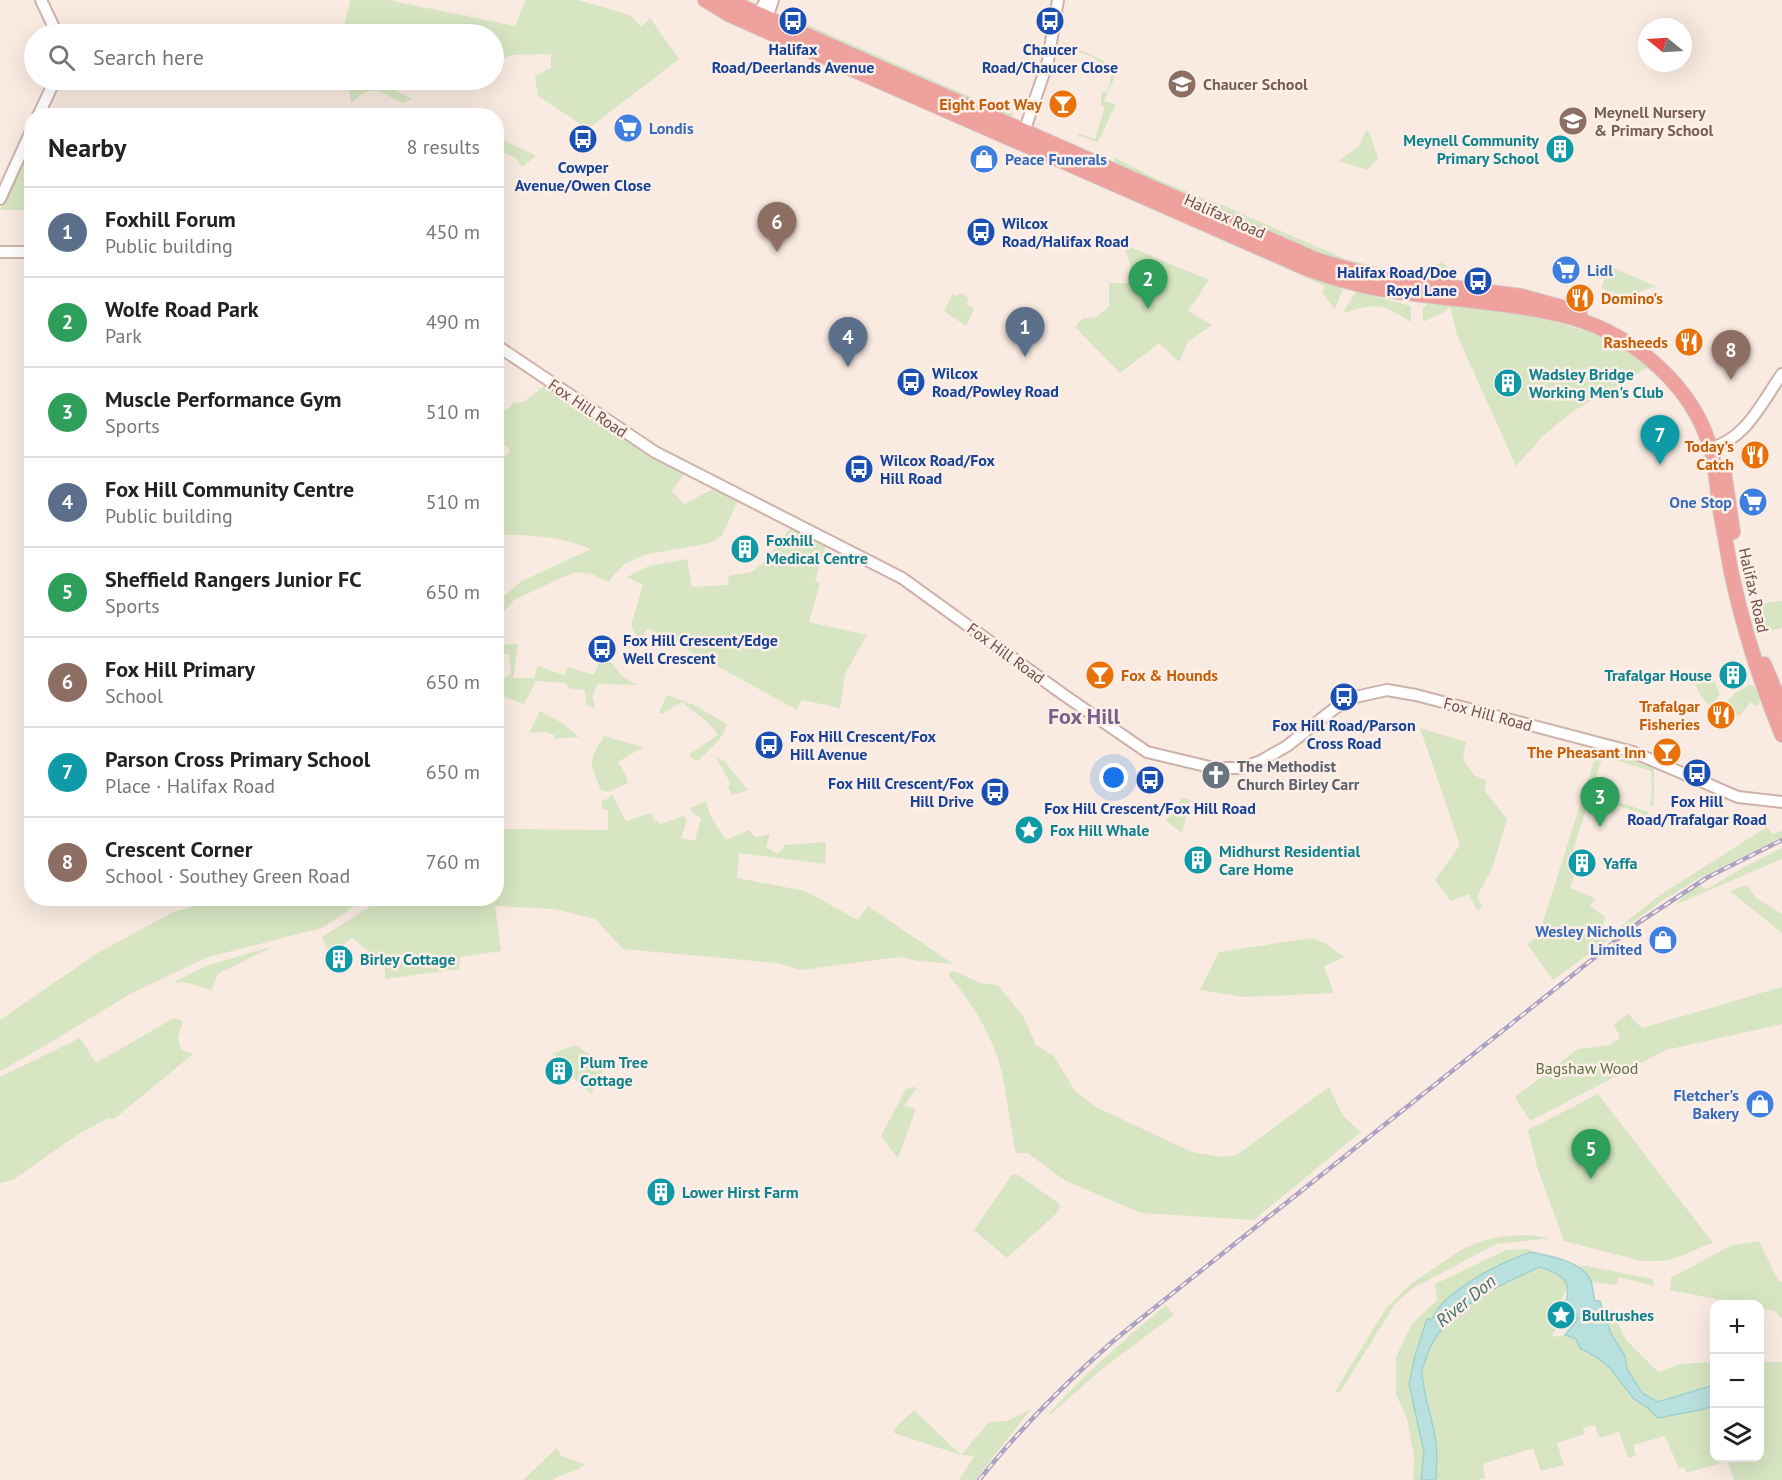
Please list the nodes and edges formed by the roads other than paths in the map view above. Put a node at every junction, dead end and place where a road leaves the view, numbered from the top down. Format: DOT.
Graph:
graph roads {
  1 [pos="41,0"];
  2 [pos="705,0"];
  3 [pos="727,0"];
  4 [pos="765,0"];
  5 [pos="773,0"];
  6 [pos="1058,0"];
  7 [pos="761,20"];
  8 [pos="52,24"];
  9 [pos="50,90"];
  10 [pos="42,108"];
  11 [pos="1026,130"];
  12 [pos="1019,144"];
  13 [pos="24,146"];
  14 [pos="0,199"];
  15 [pos="0,252"];
  16 [pos="24,252"];
  17 [pos="1455,290"];
  18 [pos="504,350"];
  19 [pos="1782,374"];
  20 [pos="1715,447"];
  21 [pos="1782,707"];
  22 [pos="1781,726"];
  23 [pos="1782,802"];
  1 -- 8 [label="street"];
  2 -- 7 [label="highway, Halifax Road"];
  3 -- 7 [label="highway, Halifax Road"];
  4 -- 7 [label="street"];
  5 -- 7 [label="street"];
  6 -- 11 [label="street"];
  7 -- 11 [label="highway, Halifax Road"];
  7 -- 12 [label="highway, Halifax Road"];
  9 -- 10 [label="street"];
  11 -- 12 [label="street"];
  11 -- 17 [label="highway, Halifax Road"];
  12 -- 17 [label="highway, Halifax Road"];
  13 -- 14 [label="street"];
  15 -- 16 [label="street"];
  17 -- 20 [label="highway, Halifax Road"];
  18 -- 23 [label="street, Fox Hill Road"];
  19 -- 20 [label="street"];
  20 -- 21 [label="highway, Halifax Road"];
  20 -- 22 [label="highway, Halifax Road"];
}
